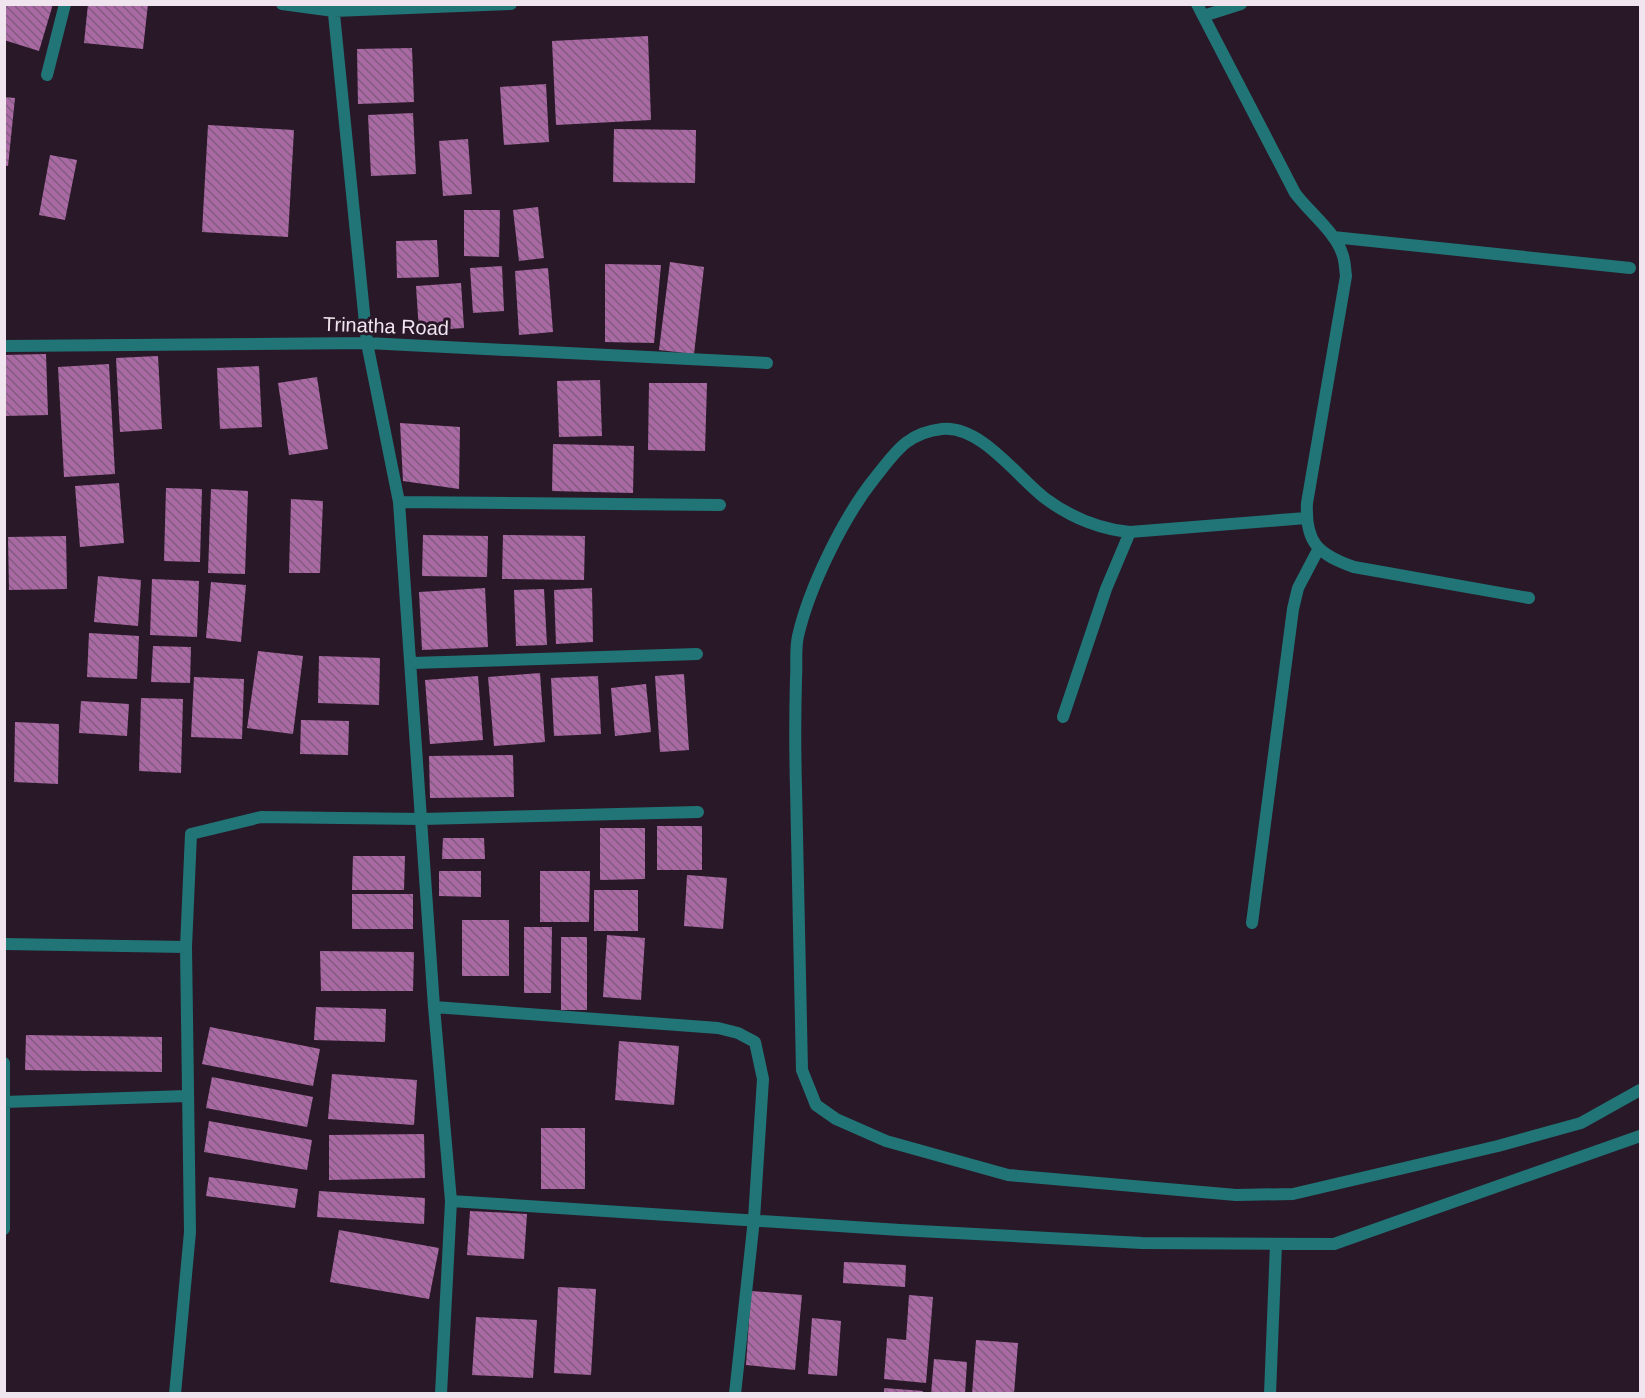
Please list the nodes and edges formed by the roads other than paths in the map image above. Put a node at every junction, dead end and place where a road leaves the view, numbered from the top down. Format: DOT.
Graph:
graph roads {
  1 [pos="65,4"];
  2 [pos="282,4"];
  3 [pos="511,4"];
  4 [pos="1241,4"];
  5 [pos="334,8"];
  6 [pos="1200,10"];
  7 [pos="46,75"];
  8 [pos="1334,237"];
  9 [pos="1630,268"];
  10 [pos="368,343"];
  11 [pos="4,346"];
  12 [pos="767,363"];
  13 [pos="399,502"];
  14 [pos="720,505"];
  15 [pos="1306,518"];
  16 [pos="1130,532"];
  17 [pos="1319,548"];
  18 [pos="1529,598"];
  19 [pos="697,654"];
  20 [pos="412,663"];
  21 [pos="1063,717"];
  22 [pos="698,812"];
  23 [pos="422,819"];
  24 [pos="1252,923"];
  25 [pos="4,944"];
  26 [pos="186,947"];
  27 [pos="434,1007"];
  28 [pos="4,1063"];
  29 [pos="1641,1090"];
  30 [pos="187,1096"];
  31 [pos="5,1102"];
  32 [pos="1641,1136"];
  33 [pos="451,1201"];
  34 [pos="754,1219"];
  35 [pos="4,1229"];
  36 [pos="1276,1244"];
  37 [pos="175,1394"];
  38 [pos="441,1394"];
  39 [pos="735,1394"];
  40 [pos="1270,1394"];
  1 -- 7 [label="street"];
  2 -- 5 [label="street"];
  3 -- 5 [label="street"];
  4 -- 6 [label="street"];
  5 -- 10 [label="street"];
  6 -- 8 [label="street"];
  8 -- 9 [label="street"];
  8 -- 15 [label="street"];
  10 -- 11 [label="street, Trinatha Road"];
  10 -- 12 [label="street, Trinatha Road"];
  10 -- 13 [label="street"];
  13 -- 14 [label="street"];
  13 -- 20 [label="street"];
  15 -- 16 [label="street"];
  15 -- 17 [label="street"];
  16 -- 21 [label="street"];
  16 -- 29 [label="street"];
  17 -- 18 [label="street"];
  17 -- 24 [label="street"];
  19 -- 20 [label="street"];
  20 -- 23 [label="street"];
  22 -- 23 [label="street"];
  23 -- 26 [label="street"];
  23 -- 27 [label="street"];
  25 -- 26 [label="street"];
  26 -- 30 [label="street"];
  27 -- 33 [label="street"];
  27 -- 34 [label="street"];
  28 -- 31 [label="street"];
  30 -- 31 [label="street"];
  30 -- 37 [label="street"];
  31 -- 35 [label="street"];
  32 -- 36 [label="street"];
  33 -- 34 [label="street"];
  33 -- 38 [label="street"];
  34 -- 36 [label="street"];
  34 -- 39 [label="street"];
  36 -- 40 [label="street"];
}
